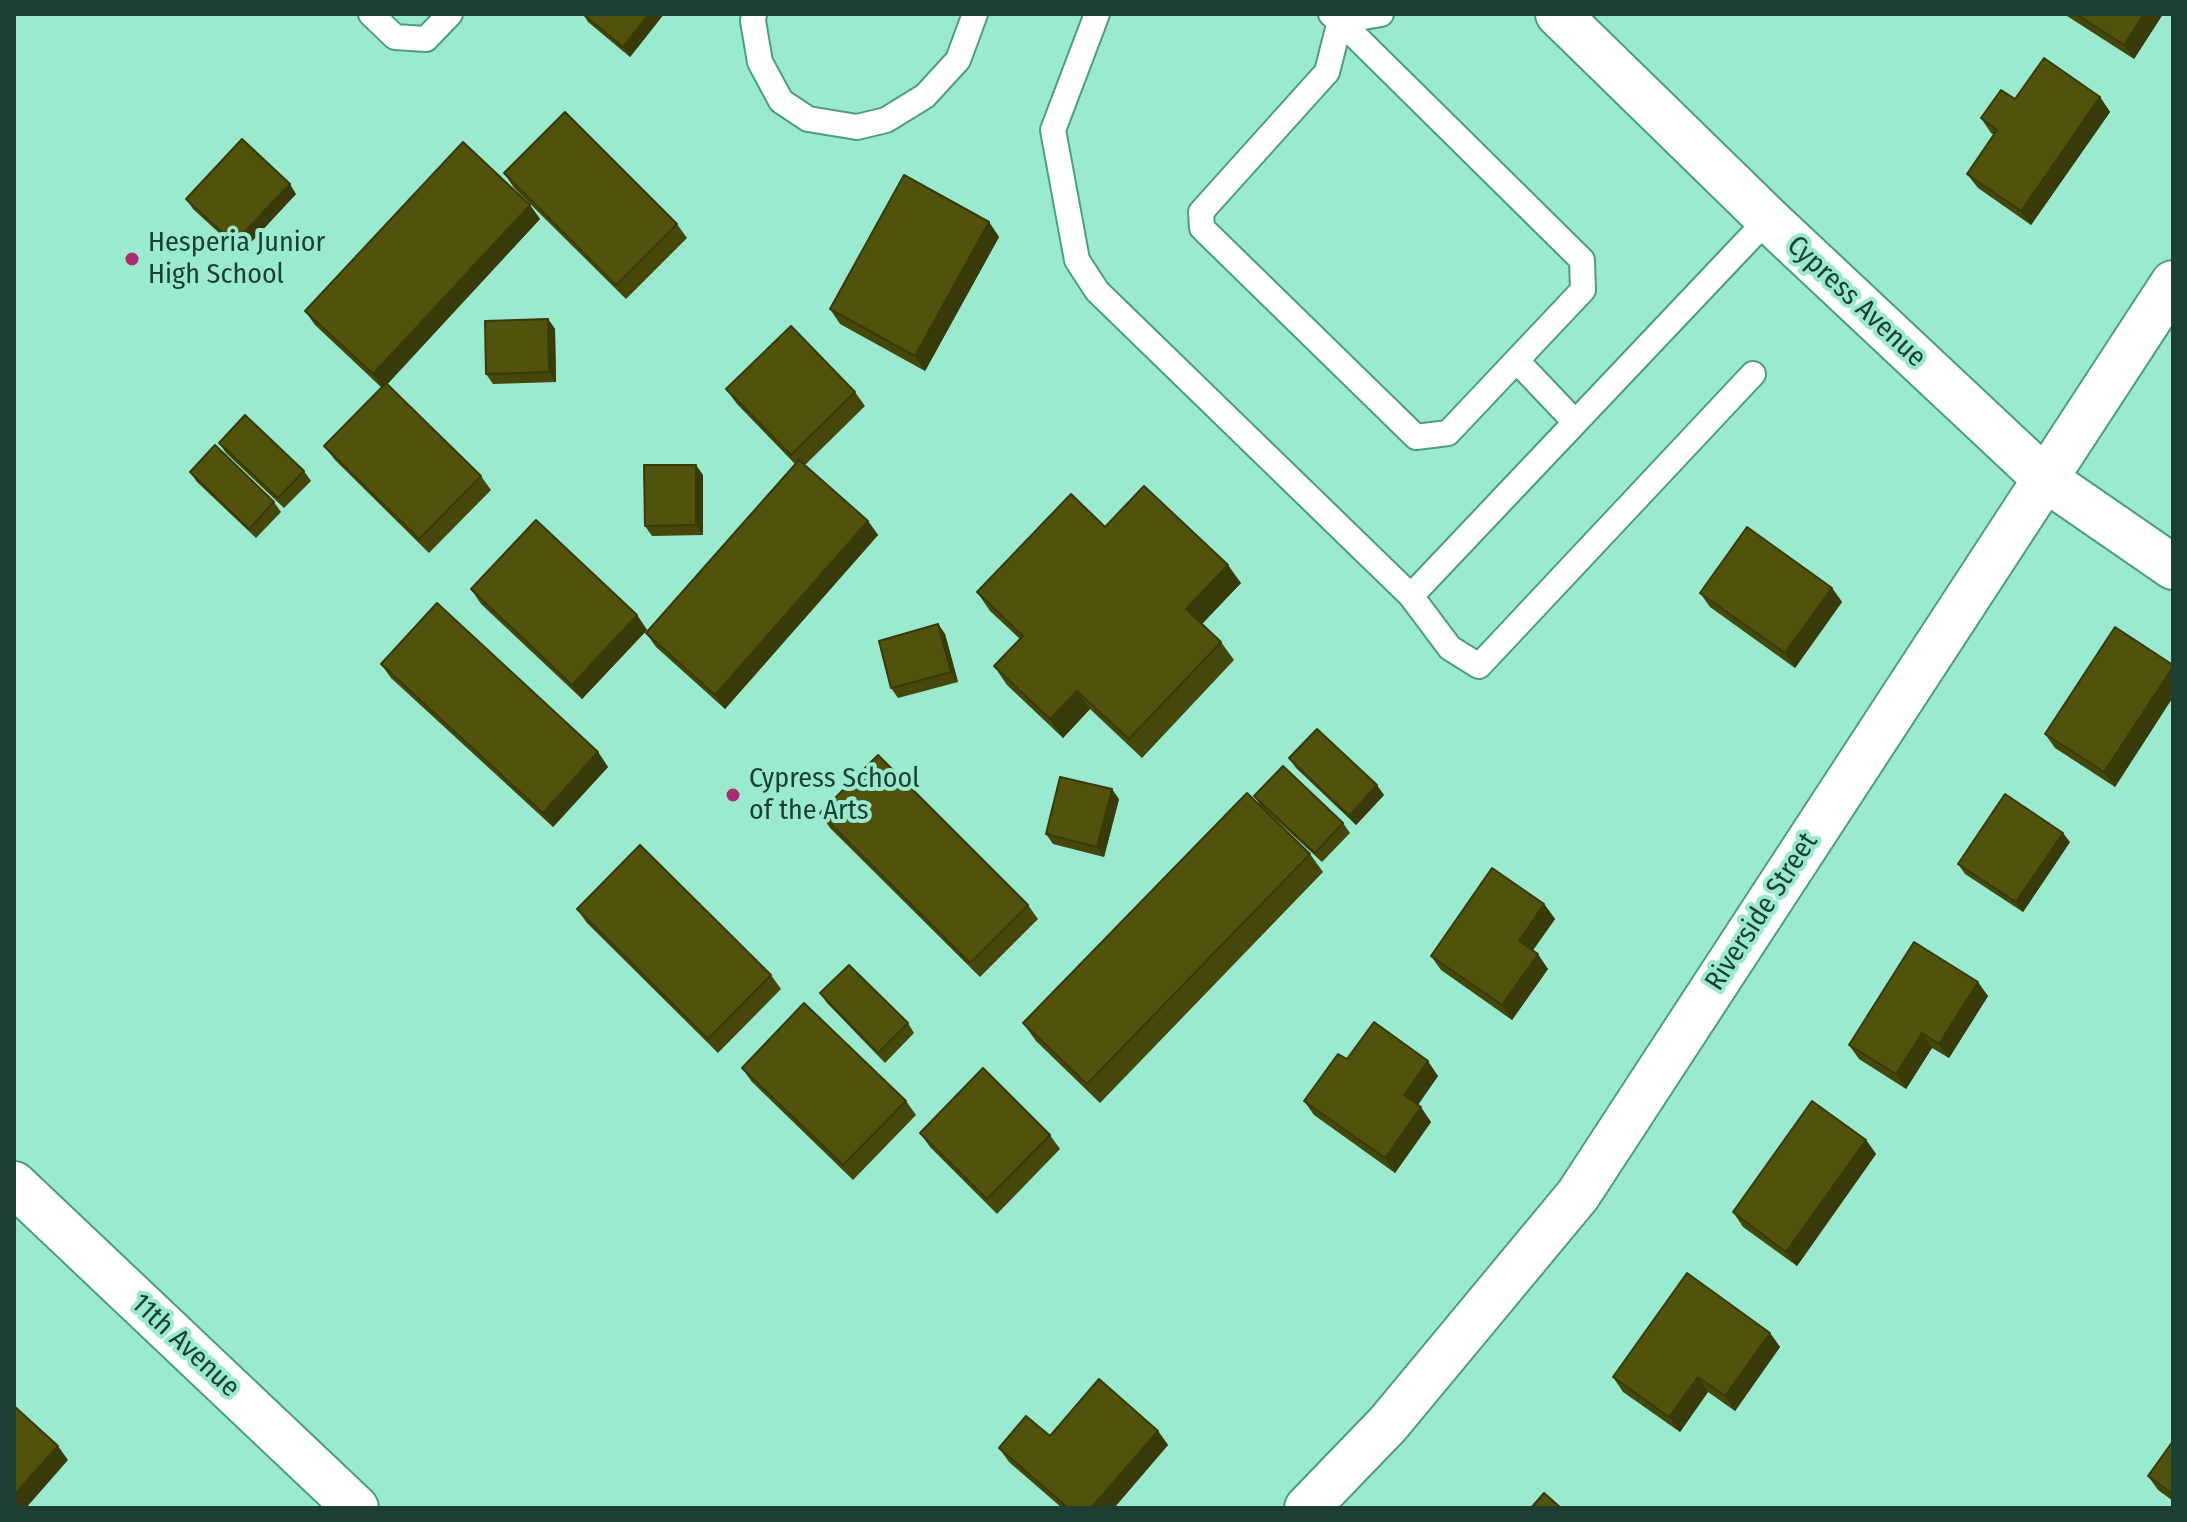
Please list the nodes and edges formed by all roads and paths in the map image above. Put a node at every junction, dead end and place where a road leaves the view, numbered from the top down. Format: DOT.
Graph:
graph roads {
  1 [pos="371,14"];
  2 [pos="450,14"];
  3 [pos="754,14"];
  4 [pos="975,14"];
  5 [pos="1097,14"];
  6 [pos="1381,14"];
  7 [pos="1558,14"];
  8 [pos="1335,18"];
  9 [pos="1768,219"];
  10 [pos="2173,283"];
  11 [pos="1517,361"];
  12 [pos="1753,374"];
  13 [pos="1575,422"];
  14 [pos="2044,478"];
  15 [pos="2173,567"];
  16 [pos="1411,596"];
  17 [pos="14,1184"];
  18 [pos="356,1508"];
  19 [pos="1307,1508"];
  1 -- 2 [label="lane"];
  3 -- 4 [label="lane"];
  5 -- 16 [label="lane"];
  6 -- 8 [label="lane"];
  7 -- 9 [label="street, Cypress Avenue"];
  8 -- 11 [label="lane"];
  8 -- 11 [label="lane"];
  9 -- 13 [label="lane"];
  9 -- 14 [label="street, Cypress Avenue"];
  10 -- 14 [label="street, Riverside Street"];
  11 -- 13 [label="lane"];
  12 -- 16 [label="lane"];
  13 -- 16 [label="lane"];
  14 -- 15 [label="street, Cypress Avenue"];
  14 -- 19 [label="street, Riverside Street"];
  17 -- 18 [label="street, 11th Avenue"];
}
